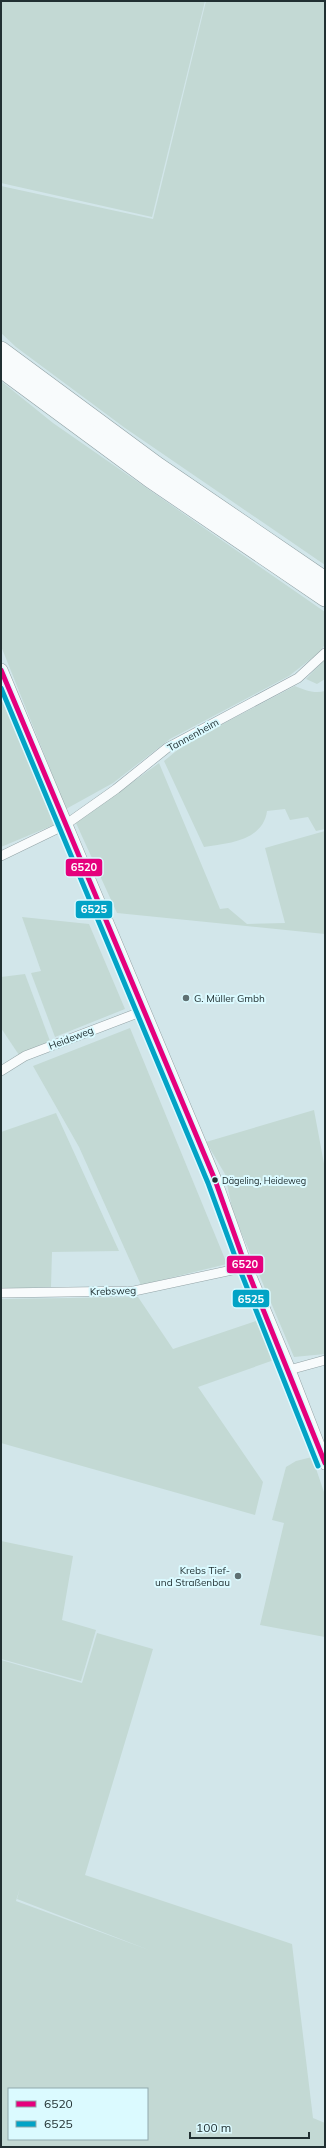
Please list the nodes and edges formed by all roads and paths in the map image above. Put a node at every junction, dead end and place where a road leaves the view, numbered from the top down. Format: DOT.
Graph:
graph roads {
  1 [pos="1,350"];
  2 [pos="1,369"];
  3 [pos="325,580"];
  4 [pos="325,598"];
  5 [pos="325,653"];
  6 [pos="1,670"];
  7 [pos="65,825"];
  8 [pos="1,856"];
  9 [pos="143,1011"];
  10 [pos="1,1070"];
  11 [pos="246,1267"];
  12 [pos="1,1293"];
  13 [pos="325,1360"];
  14 [pos="289,1370"];
  15 [pos="325,1463"];
  1 -- 3 [label="highway"];
  2 -- 4 [label="highway"];
  5 -- 7 [label="street, Tannenheim"];
  6 -- 7 [label="main road"];
  7 -- 8 [label="street, Tannenheim"];
  7 -- 9 [label="main road"];
  9 -- 10 [label="street, Heideweg"];
  9 -- 11 [label="main road"];
  11 -- 12 [label="street, Krebsweg"];
  11 -- 14 [label="main road"];
  13 -- 14 [label="street"];
  14 -- 15 [label="main road"];
}
